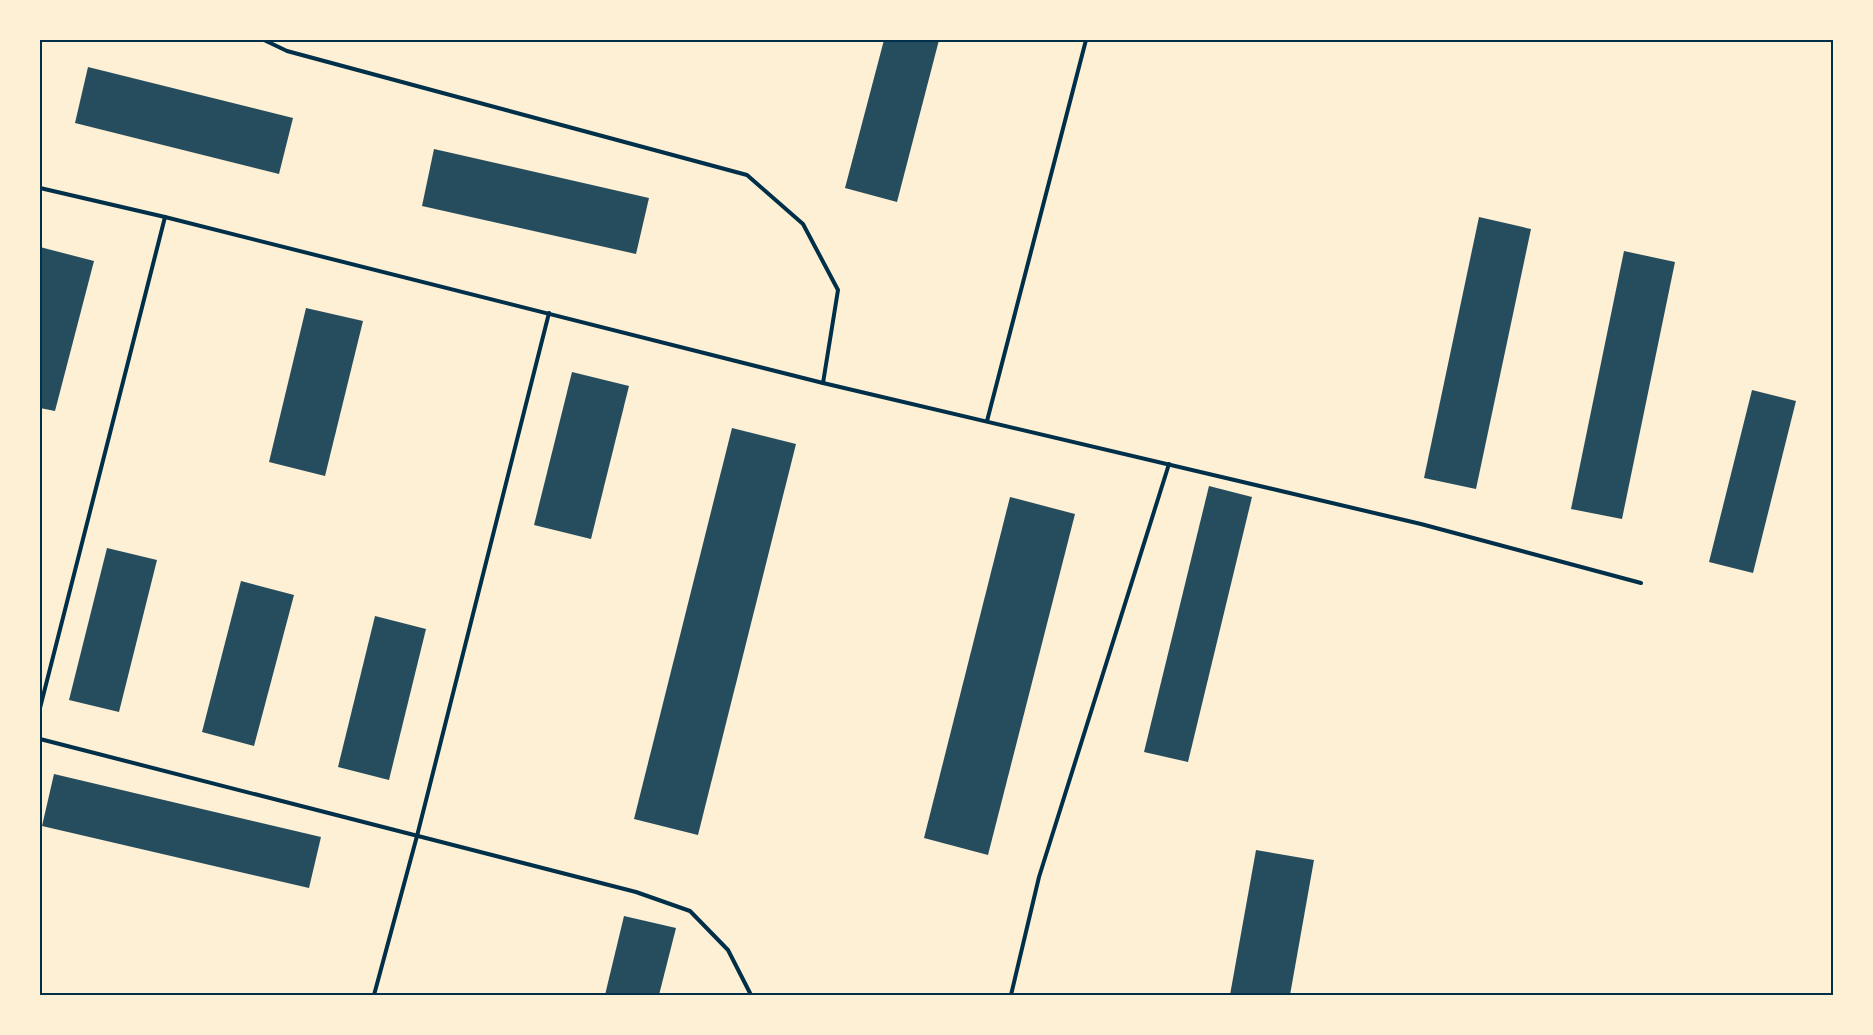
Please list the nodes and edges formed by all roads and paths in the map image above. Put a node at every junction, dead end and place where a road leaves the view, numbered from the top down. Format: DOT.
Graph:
graph roads {
  1 [pos="264,40"];
  2 [pos="1086,40"];
  3 [pos="40,188"];
  4 [pos="165,217"];
  5 [pos="549,313"];
  6 [pos="823,383"];
  7 [pos="986,421"];
  8 [pos="1170,464"];
  9 [pos="1641,583"];
  10 [pos="40,708"];
  11 [pos="40,740"];
  12 [pos="417,836"];
  13 [pos="374,995"];
  14 [pos="751,995"];
  15 [pos="1010,995"];
  1 -- 6 [label="lane"];
  2 -- 7 [label="lane"];
  3 -- 4 [label="lane"];
  4 -- 5 [label="lane"];
  4 -- 10 [label="lane"];
  5 -- 6 [label="lane"];
  5 -- 12 [label="lane"];
  6 -- 7 [label="lane"];
  7 -- 8 [label="lane"];
  8 -- 9 [label="lane"];
  8 -- 15 [label="lane"];
  11 -- 12 [label="lane"];
  12 -- 13 [label="lane"];
  12 -- 14 [label="lane"];
}
